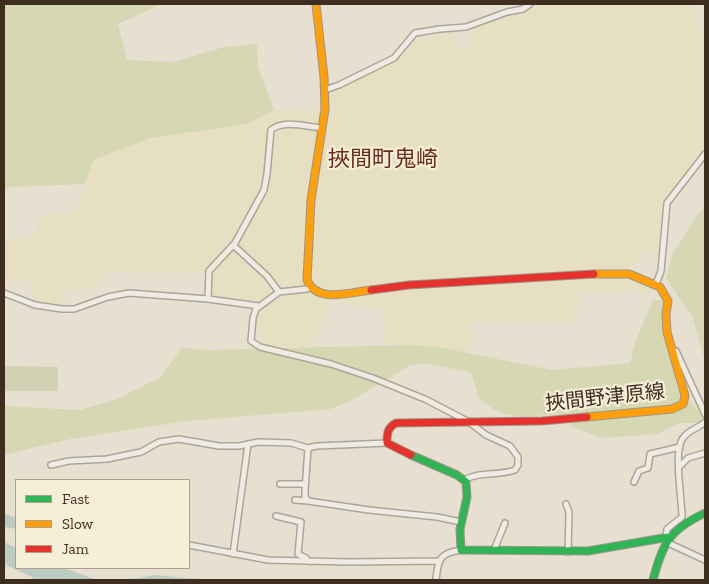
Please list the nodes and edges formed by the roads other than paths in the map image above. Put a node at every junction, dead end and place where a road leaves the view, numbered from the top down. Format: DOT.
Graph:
graph roads {
  1 [pos="316,4"];
  2 [pos="530,4"];
  3 [pos="325,90"];
  4 [pos="322,128"];
  5 [pos="705,154"];
  6 [pos="233,245"];
  7 [pos="656,284"];
  8 [pos="310,287"];
  9 [pos="279,292"];
  10 [pos="4,293"];
  11 [pos="208,299"];
  12 [pos="259,306"];
  13 [pos="668,336"];
  14 [pos="705,414"];
  15 [pos="469,422"];
  16 [pos="705,422"];
  17 [pos="248,444"];
  18 [pos="387,444"];
  19 [pos="680,447"];
  20 [pos="308,448"];
  21 [pos="705,453"];
  22 [pos="51,465"];
  23 [pos="679,467"];
  24 [pos="464,480"];
  25 [pos="634,482"];
  26 [pos="280,484"];
  27 [pos="305,484"];
  28 [pos="295,500"];
  29 [pos="308,501"];
  30 [pos="566,504"];
  31 [pos="705,513"];
  32 [pos="276,516"];
  33 [pos="461,522"];
  34 [pos="505,524"];
  35 [pos="667,539"];
  36 [pos="190,545"];
  37 [pos="461,550"];
  38 [pos="494,550"];
  39 [pos="568,552"];
  40 [pos="233,554"];
  41 [pos="705,560"];
  42 [pos="308,561"];
  43 [pos="440,561"];
  44 [pos="436,580"];
  45 [pos="653,580"];
  1 -- 3 [label="main road"];
  2 -- 3 [label="street"];
  3 -- 4 [label="main road"];
  4 -- 6 [label="street"];
  4 -- 8 [label="main road"];
  5 -- 7 [label="street"];
  6 -- 9 [label="street"];
  6 -- 11 [label="street"];
  7 -- 8 [label="main road"];
  7 -- 13 [label="main road, 挾間野津原線"];
  8 -- 9 [label="street"];
  9 -- 12 [label="street"];
  10 -- 11 [label="street"];
  11 -- 12 [label="street"];
  12 -- 15 [label="street"];
  13 -- 14 [label="street"];
  13 -- 15 [label="main road, 挾間野津原線"];
  15 -- 18 [label="main road, 挾間野津原線"];
  15 -- 24 [label="street"];
  16 -- 19 [label="street"];
  17 -- 20 [label="street"];
  17 -- 22 [label="street"];
  17 -- 40 [label="street"];
  18 -- 20 [label="street"];
  18 -- 24 [label="main road"];
  19 -- 23 [label="street"];
  19 -- 25 [label="street"];
  20 -- 27 [label="street"];
  21 -- 23 [label="street"];
  23 -- 35 [label="street"];
  24 -- 33 [label="main road"];
  26 -- 27 [label="street"];
  27 -- 29 [label="street"];
  28 -- 29 [label="street"];
  29 -- 33 [label="street"];
  30 -- 39 [label="street"];
  31 -- 35 [label="main road"];
  32 -- 42 [label="street"];
  33 -- 37 [label="main road"];
  34 -- 38 [label="street"];
  35 -- 39 [label="main road"];
  35 -- 41 [label="street"];
  35 -- 45 [label="main road"];
  36 -- 40 [label="street"];
  37 -- 38 [label="main road"];
  37 -- 43 [label="street"];
  38 -- 39 [label="main road"];
  40 -- 42 [label="street"];
  42 -- 43 [label="street"];
  43 -- 44 [label="street"];
}
